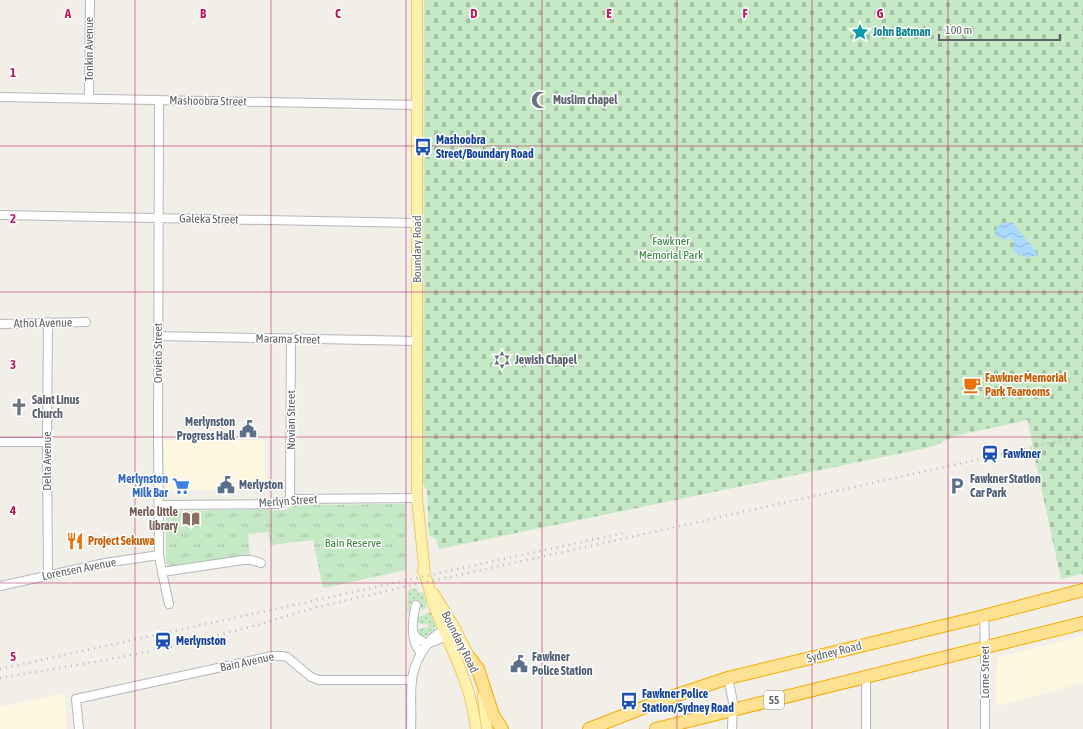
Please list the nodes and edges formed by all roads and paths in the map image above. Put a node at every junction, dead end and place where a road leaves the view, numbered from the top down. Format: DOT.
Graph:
graph roads {
  1 [pos="90,0"];
  2 [pos="417,0"];
  3 [pos="0,97"];
  4 [pos="89,99"];
  5 [pos="159,100"];
  6 [pos="417,105"];
  7 [pos="0,215"];
  8 [pos="159,218"];
  9 [pos="417,223"];
  10 [pos="48,322"];
  11 [pos="86,322"];
  12 [pos="0,324"];
  13 [pos="158,336"];
  14 [pos="291,339"];
  15 [pos="417,341"];
  16 [pos="0,442"];
  17 [pos="47,442"];
  18 [pos="417,498"];
  19 [pos="290,500"];
  20 [pos="159,505"];
  21 [pos="159,555"];
  22 [pos="261,562"];
  23 [pos="162,572"];
  24 [pos="48,575"];
  25 [pos="426,578"];
  26 [pos="0,586"];
  27 [pos="1083,590"];
  28 [pos="170,604"];
  29 [pos="416,606"];
  30 [pos="984,616"];
  31 [pos="1083,623"];
  32 [pos="455,628"];
  33 [pos="414,633"];
  34 [pos="445,633"];
  35 [pos="427,644"];
  36 [pos="985,647"];
  37 [pos="421,652"];
  38 [pos="469,657"];
  39 [pos="866,677"];
  40 [pos="728,678"];
  41 [pos="412,680"];
  42 [pos="733,709"];
  43 [pos="79,729"];
  44 [pos="411,729"];
  45 [pos="476,729"];
  46 [pos="487,729"];
  47 [pos="502,729"];
  48 [pos="589,729"];
  49 [pos="656,729"];
  50 [pos="732,729"];
  51 [pos="866,729"];
  52 [pos="985,729"];
  1 -- 4 [label="street, Tonkin Avenue"];
  2 -- 6 [label="main road, Boundary Road"];
  3 -- 4 [label="street, Mashoobra Street"];
  4 -- 5 [label="street, Mashoobra Street"];
  5 -- 6 [label="street, Mashoobra Street"];
  5 -- 8 [label="street, Orvieto Street"];
  6 -- 9 [label="main road, Boundary Road"];
  7 -- 8 [label="street, Galeka Street"];
  8 -- 9 [label="street, Galeka Street"];
  8 -- 13 [label="street, Orvieto Street"];
  9 -- 15 [label="main road, Boundary Road"];
  10 -- 11 [label="street, Athol Avenue"];
  10 -- 12 [label="street, Athol Avenue"];
  10 -- 17 [label="street, Delta Avenue"];
  13 -- 14 [label="street, Marama Street"];
  13 -- 20 [label="street, Orvieto Street"];
  14 -- 15 [label="street, Marama Street"];
  14 -- 19 [label="street, Novian Street"];
  15 -- 18 [label="main road, Boundary Road"];
  16 -- 17 [label="street"];
  17 -- 24 [label="street, Delta Avenue"];
  18 -- 19 [label="street, Merlyn Street"];
  18 -- 25 [label="main road, Boundary Road"];
  19 -- 20 [label="street, Merlyn Street"];
  20 -- 21 [label="street, Orvieto Street"];
  21 -- 23 [label="street, Orvieto Street"];
  21 -- 24 [label="street, Lorensen Avenue"];
  22 -- 23 [label="street"];
  23 -- 28 [label="street, Orvieto Street"];
  24 -- 26 [label="street, Lorensen Avenue"];
  25 -- 32 [label="main road, Boundary Road"];
  25 -- 34 [label="main road, Boundary Road"];
  27 -- 30 [label="highway, Sydney Road"];
  29 -- 33 [label="street"];
  30 -- 36 [label="street, Lorne Street"];
  30 -- 40 [label="highway, Sydney Road"];
  31 -- 36 [label="highway, 55"];
  32 -- 34 [label="street"];
  32 -- 38 [label="main road, Boundary Road"];
  33 -- 35 [label="street"];
  33 -- 37 [label="street"];
  34 -- 35 [label="street, Boundary Road"];
  34 -- 45 [label="main road, Boundary Road"];
  35 -- 37 [label="street"];
  36 -- 39 [label="highway, 55"];
  36 -- 52 [label="street, Lorne Street"];
  37 -- 41 [label="street"];
  38 -- 46 [label="main road, Boundary Road"];
  38 -- 47 [label="highway"];
  39 -- 42 [label="highway, 55"];
  39 -- 51 [label="street"];
  40 -- 42 [label="street"];
  40 -- 48 [label="highway, Sydney Road"];
  41 -- 43 [label="street, Bain Avenue"];
  41 -- 44 [label="street"];
  42 -- 49 [label="highway, 55"];
  42 -- 50 [label="street"];
}
